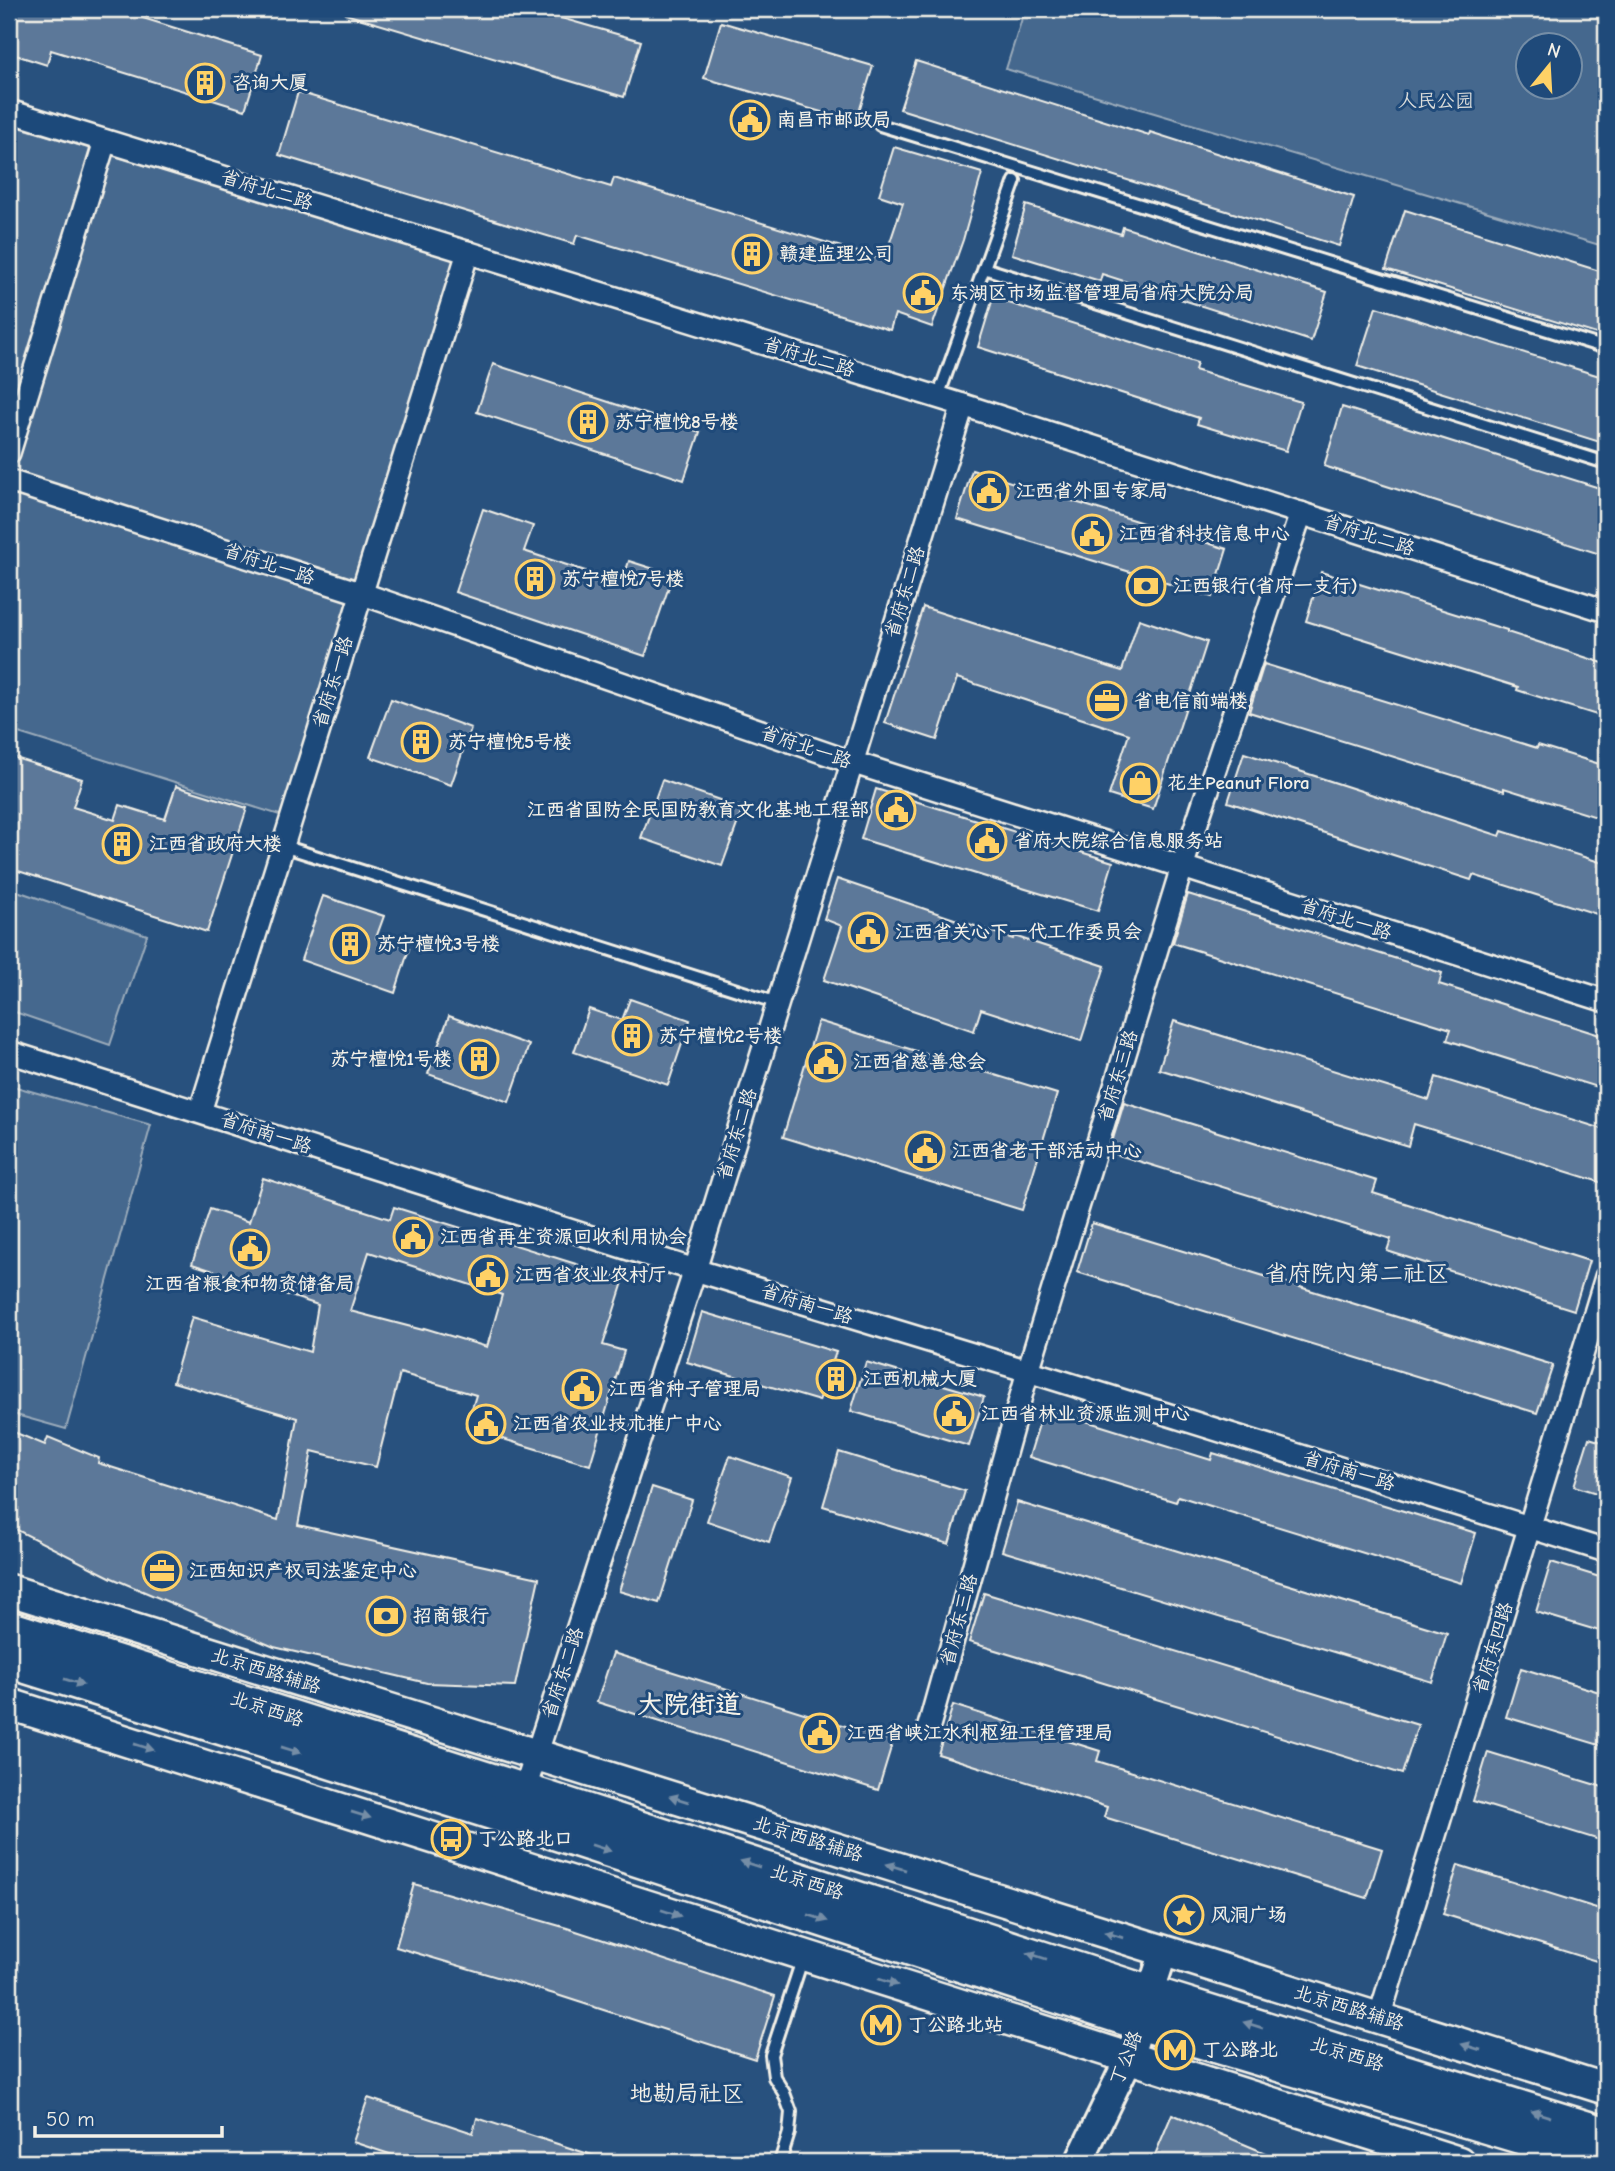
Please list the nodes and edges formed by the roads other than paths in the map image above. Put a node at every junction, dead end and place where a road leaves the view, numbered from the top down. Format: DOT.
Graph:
graph roads {
  1 [pos="9,111"];
  2 [pos="880,125"];
  3 [pos="105,141"];
  4 [pos="1015,181"];
  5 [pos="467,252"];
  6 [pos="984,268"];
  7 [pos="1606,348"];
  8 [pos="938,397"];
  9 [pos="963,405"];
  10 [pos="9,453"];
  11 [pos="1606,463"];
  12 [pos="9,481"];
  13 [pos="1301,513"];
  14 [pos="360,593"];
  15 [pos="1606,611"];
  16 [pos="851,762"];
  17 [pos="283,846"];
  18 [pos="1182,867"];
  19 [pos="1606,1001"];
  20 [pos="778,1003"];
  21 [pos="9,1052"];
  22 [pos="200,1112"];
  23 [pos="695,1270"];
  24 [pos="1606,1277"];
  25 [pos="1028,1371"];
  26 [pos="1530,1527"];
  27 [pos="1606,1551"];
  28 [pos="9,1590"];
  29 [pos="9,1628"];
  30 [pos="9,1661"];
  31 [pos="9,1704"];
  32 [pos="929,1726"];
  33 [pos="537,1755"];
  34 [pos="520,1805"];
  35 [pos="502,1859"];
  36 [pos="1164,1951"];
  37 [pos="804,1955"];
  38 [pos="1145,2008"];
  39 [pos="1379,2018"];
  40 [pos="1129,2058"];
  41 [pos="1606,2089"];
  42 [pos="1606,2134"];
  43 [pos="780,2162"];
  44 [pos="1079,2162"];
  45 [pos="1459,2162"];
  46 [pos="1605,2162"];
  1 -- 3 [label="street, 省府北二路"];
  2 -- 7 [label="lane"];
  3 -- 5 [label="street, 省府北二路"];
  3 -- 10 [label="street"];
  4 -- 6 [label="lane"];
  5 -- 8 [label="street, 省府北二路"];
  5 -- 14 [label="street, 省府东一路"];
  6 -- 8 [label="lane"];
  6 -- 11 [label="lane"];
  8 -- 9 [label="street, 省府北二路"];
  9 -- 13 [label="street, 省府北二路"];
  9 -- 16 [label="street, 省府东二路"];
  12 -- 14 [label="street, 省府北一路"];
  13 -- 15 [label="street, 省府北二路"];
  13 -- 18 [label="street, 省府东三路"];
  14 -- 16 [label="street, 省府北一路"];
  14 -- 17 [label="street, 省府东一路"];
  16 -- 18 [label="street, 省府北一路"];
  16 -- 20 [label="street, 省府东二路"];
  17 -- 20 [label="lane"];
  17 -- 22 [label="street, 省府东一路"];
  18 -- 19 [label="street, 省府北一路"];
  18 -- 25 [label="street, 省府东三路"];
  20 -- 23 [label="street, 省府东二路"];
  21 -- 22 [label="street, 省府南一路"];
  22 -- 23 [label="street, 省府南一路"];
  23 -- 25 [label="street, 省府南一路"];
  23 -- 33 [label="street, 省府东二路"];
  24 -- 26 [label="street, 省府东四路"];
  25 -- 26 [label="street, 省府南一路"];
  25 -- 32 [label="street, 省府东三路"];
  26 -- 27 [label="street, 省府南一路"];
  26 -- 39 [label="street, 省府东四路"];
  28 -- 33 [label="main road, 北京西路辅路"];
  29 -- 34 [label="main road, 北京西路"];
  30 -- 34 [label="main road, 北京西路, one-way"];
  31 -- 35 [label="main road, one-way"];
  33 -- 34 [label="street, 省府东二路"];
  36 -- 33 [label="main road, 北京西路辅路, one-way"];
  34 -- 35 [label="street, 省府东二路"];
  34 -- 38 [label="main road, 北京西路"];
  35 -- 37 [label="main road, one-way"];
  36 -- 38 [label="street, 丁公路"];
  36 -- 39 [label="main road, 北京西路辅路"];
  37 -- 40 [label="main road, one-way"];
  37 -- 43 [label="lane"];
  38 -- 40 [label="street, 丁公路"];
  42 -- 38 [label="main road, 北京西路, one-way"];
  38 -- 46 [label="main road, 北京西路"];
  41 -- 39 [label="main road, 北京西路辅路, one-way"];
  40 -- 44 [label="street, 丁公路"];
  40 -- 45 [label="main road"];
}
